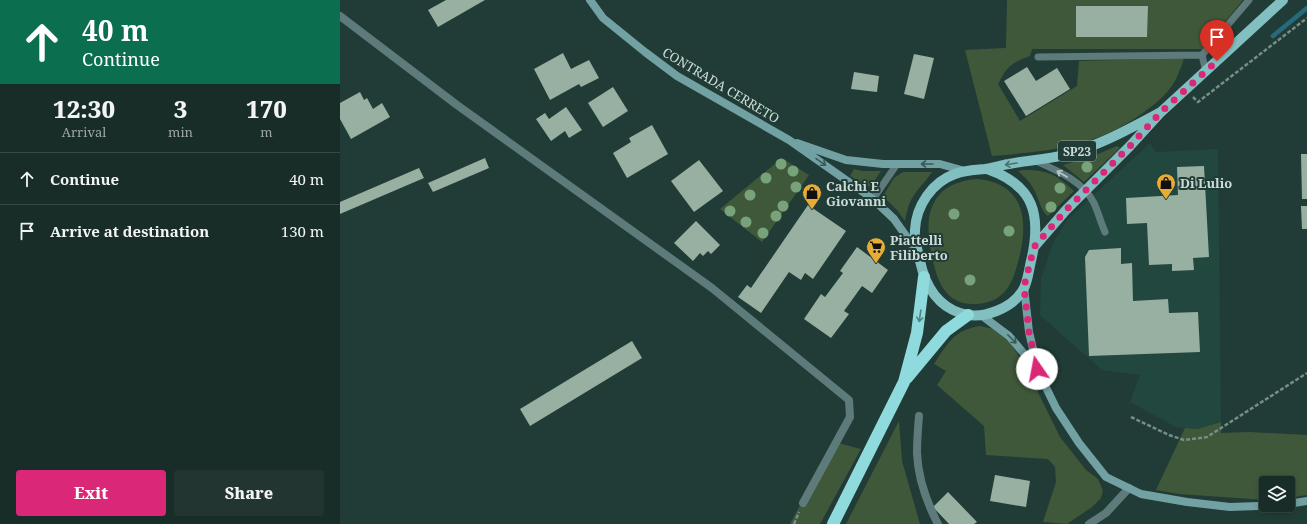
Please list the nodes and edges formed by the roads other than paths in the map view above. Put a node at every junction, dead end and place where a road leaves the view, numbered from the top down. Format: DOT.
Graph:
graph roads {
  1 [pos="590,0"];
  2 [pos="1249,0"];
  3 [pos="1283,0"];
  4 [pos="340,16"];
  5 [pos="1202,55"];
  6 [pos="1038,57"];
  7 [pos="1206,72"];
  8 [pos="1161,112"];
  9 [pos="789,140"];
  10 [pos="1036,161"];
  11 [pos="897,164"];
  12 [pos="987,169"];
  13 [pos="965,171"];
  14 [pos="1085,191"];
  15 [pos="872,198"];
  16 [pos="1105,232"];
  17 [pos="1034,247"];
  18 [pos="918,255"];
  19 [pos="924,277"];
  20 [pos="1024,287"];
  21 [pos="968,315"];
  22 [pos="981,315"];
  23 [pos="1037,369"];
  24 [pos="904,382"];
  25 [pos="919,416"];
  26 [pos="1129,488"];
  27 [pos="1307,501"];
  28 [pos="803,503"];
  29 [pos="1295,503"];
  30 [pos="1259,506"];
  31 [pos="835,520"];
  32 [pos="938,524"];
  33 [pos="1089,524"];
  1 -- 9 [label="main road, CONTRADA CERRETO"];
  2 -- 5 [label="lane"];
  3 -- 7 [label="main road, SP23"];
  4 -- 28 [label="street"];
  5 -- 6 [label="lane"];
  5 -- 7 [label="lane"];
  7 -- 8 [label="main road, SP23"];
  8 -- 10 [label="main road, SP23"];
  8 -- 14 [label="main road, SP23"];
  9 -- 11 [label="main road, CONTRADA CERRETO"];
  9 -- 15 [label="main road, CONTRADA CERRETO, one-way"];
  10 -- 12 [label="main road, SP23, one-way"];
  14 -- 10 [label="lane, one-way"];
  13 -- 11 [label="main road, CONTRADA CERRETO, one-way"];
  11 -- 15 [label="lane"];
  12 -- 13 [label="main road"];
  12 -- 17 [label="main road"];
  13 -- 18 [label="main road"];
  14 -- 16 [label="lane"];
  14 -- 17 [label="main road, SP23"];
  15 -- 18 [label="main road, CONTRADA CERRETO"];
  17 -- 20 [label="main road"];
  18 -- 19 [label="main road"];
  19 -- 21 [label="main road"];
  19 -- 24 [label="highway, one-way"];
  20 -- 22 [label="main road"];
  20 -- 23 [label="main road"];
  21 -- 22 [label="main road"];
  21 -- 24 [label="highway"];
  22 -- 23 [label="main road, one-way"];
  23 -- 26 [label="main road"];
  24 -- 31 [label="highway"];
  25 -- 32 [label="street"];
  26 -- 30 [label="main road"];
  26 -- 33 [label="street"];
  27 -- 29 [label="main road"];
}
